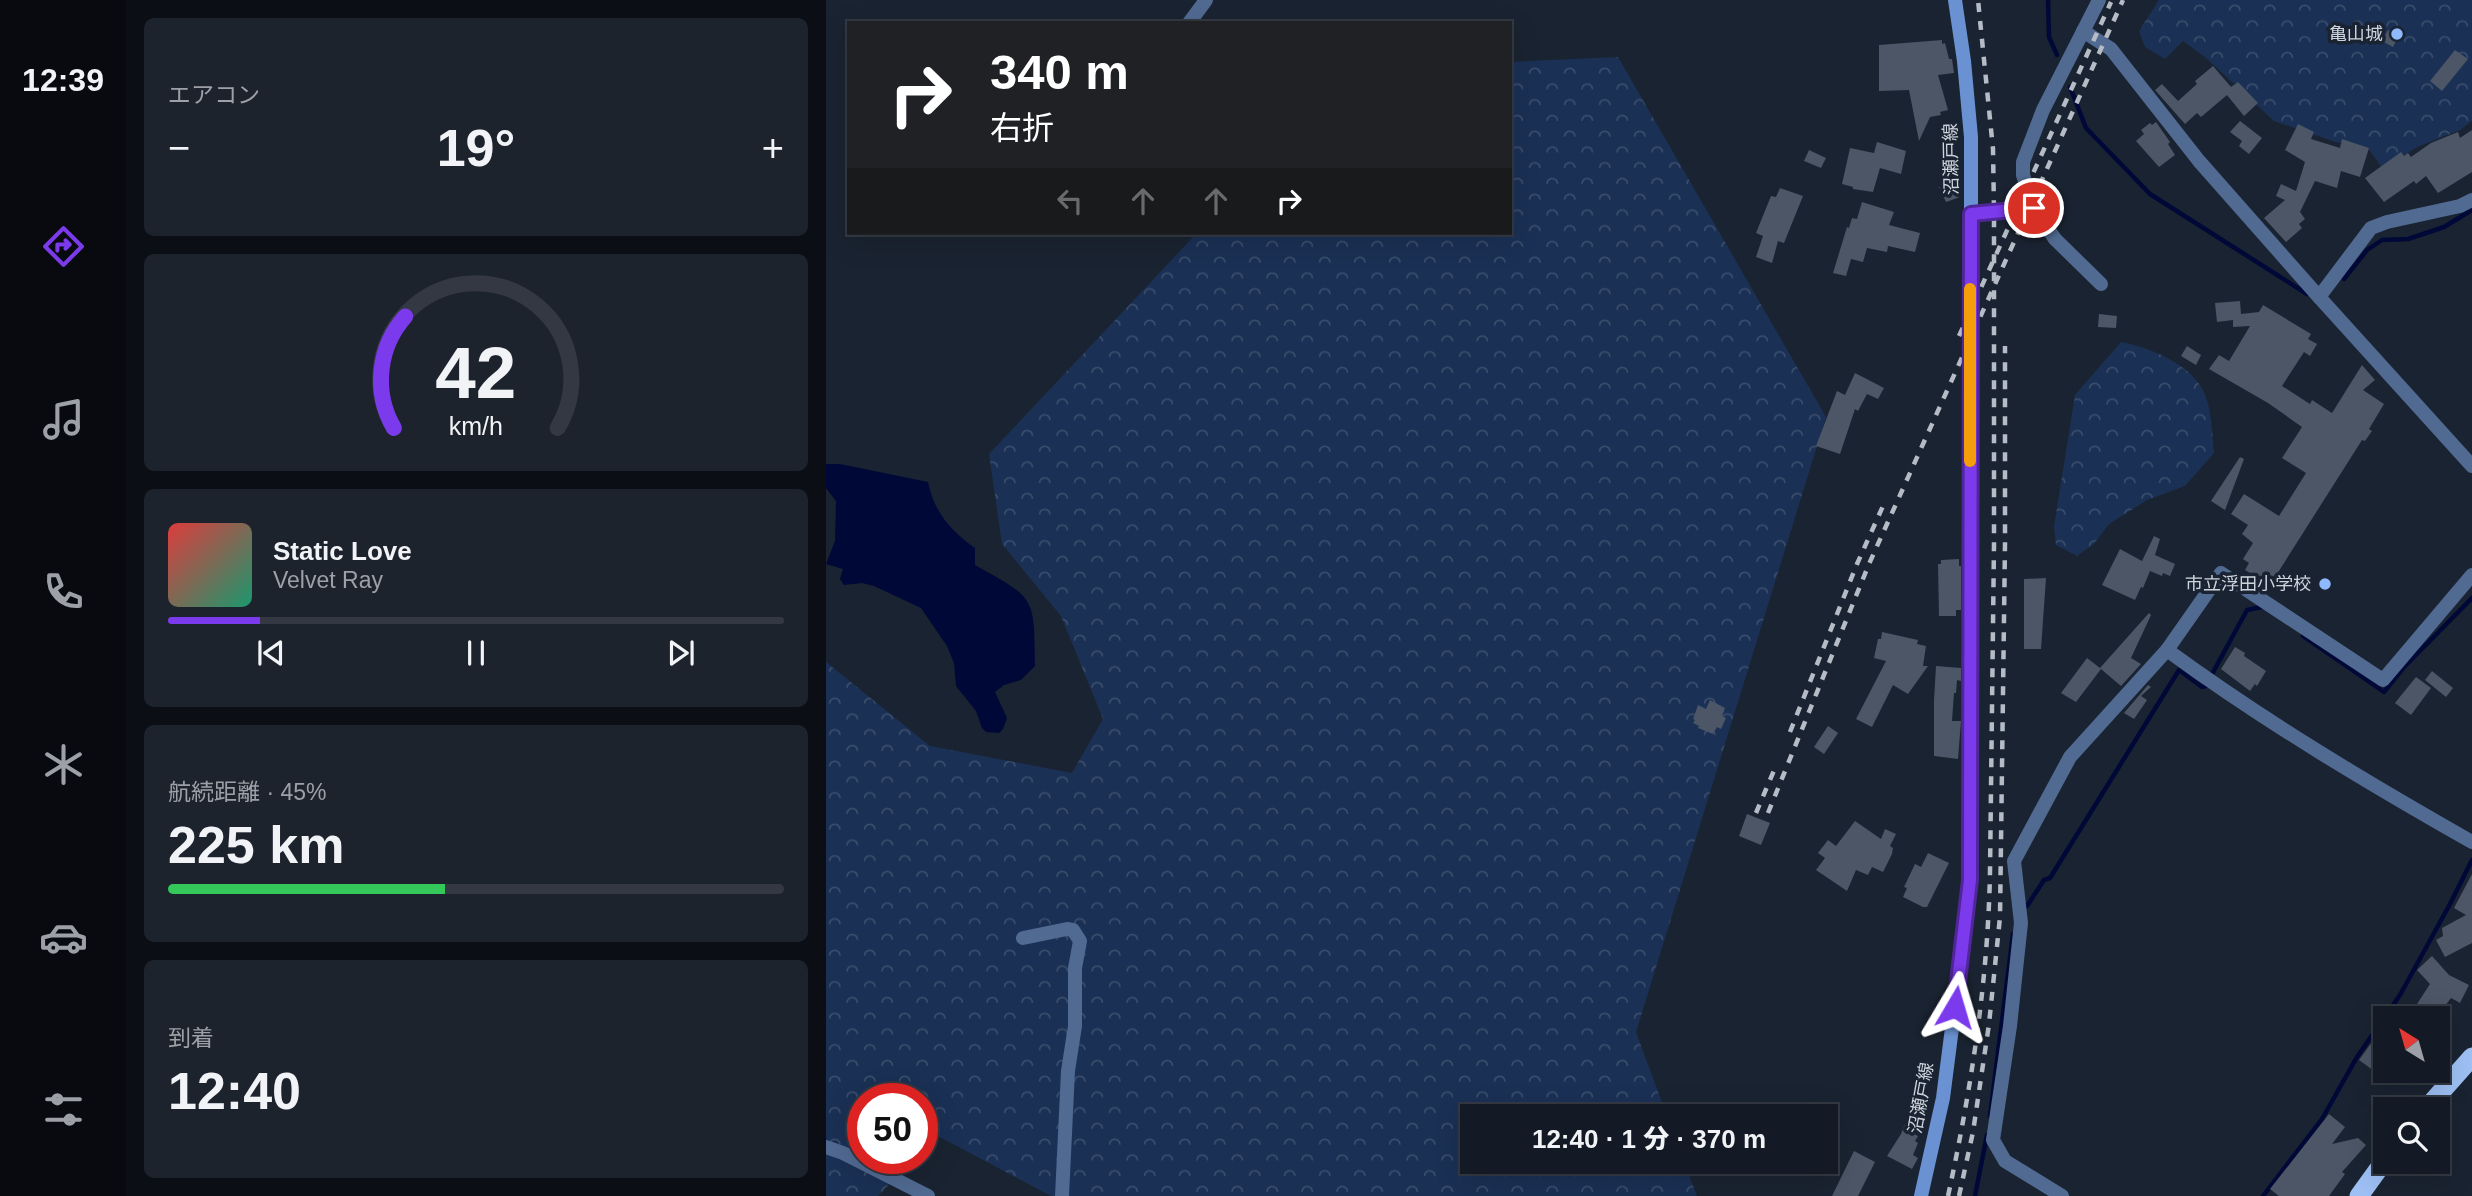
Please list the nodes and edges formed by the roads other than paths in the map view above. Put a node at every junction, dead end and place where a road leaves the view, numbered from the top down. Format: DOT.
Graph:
graph roads {
  1 [pos="1206,0"];
  2 [pos="1955,0"];
  3 [pos="2099,0"];
  4 [pos="1190,21"];
  5 [pos="2083,31"];
  6 [pos="2472,200"];
  7 [pos="2034,208"];
  8 [pos="1971,214"];
  9 [pos="2101,284"];
  10 [pos="2319,296"];
  11 [pos="2472,466"];
  12 [pos="2472,575"];
  13 [pos="2168,650"];
  14 [pos="2472,842"];
  15 [pos="1023,938"];
  16 [pos="2472,1056"];
  17 [pos="2437,1097"];
  18 [pos="826,1147"];
  19 [pos="2375,1174"];
  20 [pos="928,1196"];
  21 [pos="1062,1196"];
  22 [pos="1921,1196"];
  23 [pos="2062,1196"];
  24 [pos="2359,1196"];
  1 -- 4 [label="street"];
  2 -- 8 [label="main road, 沼瀬戸線"];
  3 -- 5 [label="street"];
  5 -- 7 [label="street"];
  5 -- 10 [label="street"];
  6 -- 10 [label="street"];
  7 -- 8 [label="street"];
  7 -- 9 [label="street"];
  8 -- 22 [label="main road, 沼瀬戸線"];
  10 -- 11 [label="street"];
  12 -- 13 [label="street"];
  13 -- 14 [label="street"];
  13 -- 23 [label="street"];
  15 -- 21 [label="street"];
  16 -- 17 [label="highway"];
  18 -- 20 [label="street"];
  19 -- 24 [label="highway"];
}
